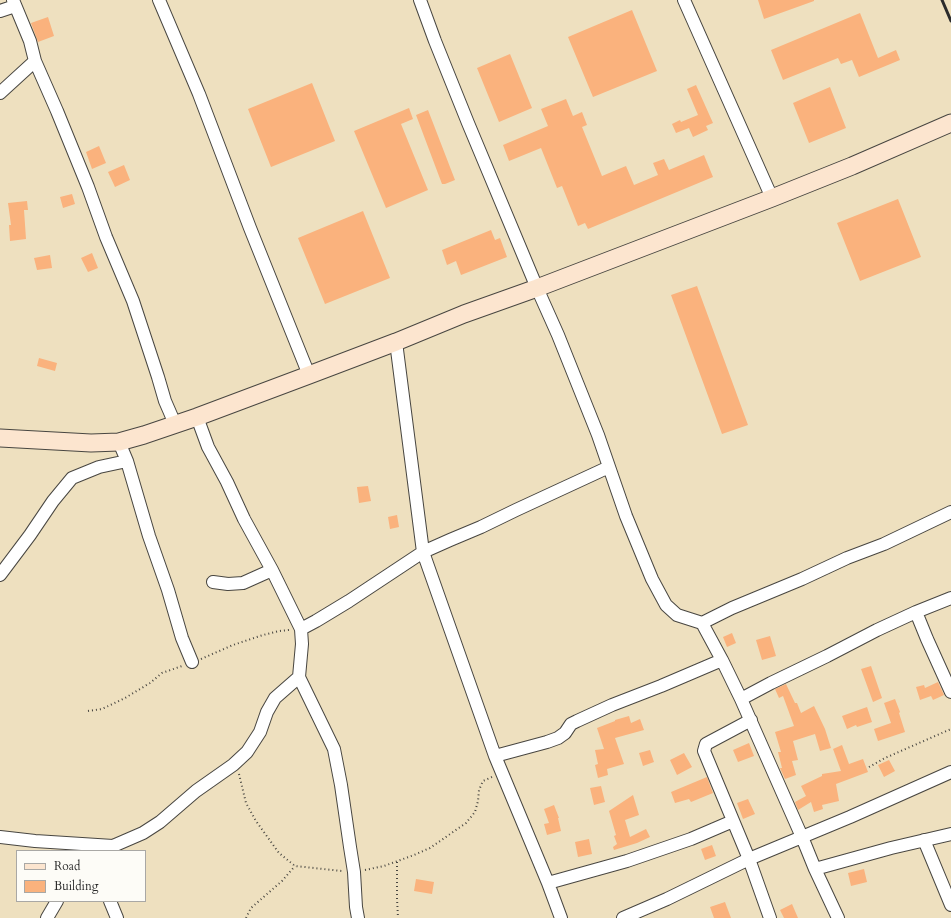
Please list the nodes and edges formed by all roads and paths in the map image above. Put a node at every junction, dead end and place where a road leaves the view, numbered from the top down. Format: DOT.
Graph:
graph roads {
  1 [pos="159,0"];
  2 [pos="420,0"];
  3 [pos="684,0"];
  4 [pos="14,3"];
  5 [pos="0,11"];
  6 [pos="35,61"];
  7 [pos="0,93"];
  8 [pos="951,123"];
  9 [pos="772,198"];
  10 [pos="537,288"];
  11 [pos="396,342"];
  12 [pos="309,375"];
  13 [pos="197,417"];
  14 [pos="175,424"];
  15 [pos="0,438"];
  16 [pos="120,442"];
  17 [pos="126,461"];
  18 [pos="609,468"];
  19 [pos="951,512"];
  20 [pos="423,552"];
  21 [pos="272,570"];
  22 [pos="0,575"];
  23 [pos="212,582"];
  24 [pos="951,598"];
  25 [pos="916,612"];
  26 [pos="702,623"];
  27 [pos="301,629"];
  28 [pos="722,660"];
  29 [pos="192,662"];
  30 [pos="299,677"];
  31 [pos="951,692"];
  32 [pos="741,698"];
  33 [pos="751,720"];
  34 [pos="951,729"];
  35 [pos="495,756"];
  36 [pos="233,765"];
  37 [pos="869,767"];
  38 [pos="951,772"];
  39 [pos="502,773"];
  40 [pos="733,821"];
  41 [pos="951,834"];
  42 [pos="0,837"];
  43 [pos="802,837"];
  44 [pos="924,840"];
  45 [pos="110,849"];
  46 [pos="749,859"];
  47 [pos="397,862"];
  48 [pos="295,866"];
  49 [pos="815,869"];
  50 [pos="354,872"];
  51 [pos="548,883"];
  52 [pos="56,902"];
  53 [pos="110,902"];
  54 [pos="951,905"];
  55 [pos="47,918"];
  56 [pos="117,918"];
  57 [pos="246,918"];
  58 [pos="358,918"];
  59 [pos="398,918"];
  60 [pos="561,918"];
  61 [pos="623,918"];
  62 [pos="770,918"];
  63 [pos="838,918"];
  1 -- 12 [label="street"];
  2 -- 10 [label="street"];
  3 -- 9 [label="street"];
  4 -- 5 [label="street"];
  4 -- 6 [label="street"];
  6 -- 7 [label="street"];
  6 -- 14 [label="street"];
  8 -- 9 [label="street"];
  9 -- 10 [label="street"];
  10 -- 11 [label="street"];
  10 -- 18 [label="street"];
  11 -- 12 [label="street"];
  11 -- 20 [label="street"];
  12 -- 13 [label="street"];
  13 -- 14 [label="street"];
  13 -- 21 [label="street"];
  14 -- 16 [label="street"];
  15 -- 16 [label="street"];
  16 -- 17 [label="street"];
  17 -- 22 [label="street"];
  17 -- 29 [label="street"];
  18 -- 20 [label="street"];
  18 -- 26 [label="street"];
  19 -- 26 [label="street"];
  20 -- 27 [label="street"];
  20 -- 35 [label="street"];
  21 -- 23 [label="street"];
  21 -- 27 [label="street"];
  24 -- 25 [label="street"];
  25 -- 31 [label="street"];
  25 -- 32 [label="street"];
  26 -- 28 [label="street"];
  27 -- 30 [label="street"];
  28 -- 32 [label="street"];
  28 -- 35 [label="street"];
  30 -- 36 [label="street"];
  30 -- 50 [label="street"];
  32 -- 33 [label="street"];
  33 -- 40 [label="street"];
  33 -- 43 [label="street"];
  34 -- 37 [label="path"];
  35 -- 39 [label="street"];
  36 -- 45 [label="street"];
  36 -- 48 [label="path"];
  38 -- 43 [label="street"];
  39 -- 47 [label="path"];
  39 -- 51 [label="street"];
  40 -- 46 [label="street"];
  40 -- 51 [label="street"];
  41 -- 44 [label="street"];
  42 -- 45 [label="street"];
  43 -- 46 [label="street"];
  43 -- 49 [label="street"];
  44 -- 49 [label="street"];
  44 -- 54 [label="street"];
  46 -- 61 [label="street"];
  46 -- 62 [label="street"];
  47 -- 50 [label="path"];
  47 -- 59 [label="path"];
  48 -- 50 [label="path"];
  48 -- 57 [label="path"];
  49 -- 63 [label="street"];
  50 -- 58 [label="street"];
  51 -- 60 [label="street"];
  52 -- 55 [label="street"];
  53 -- 56 [label="street"];
}
